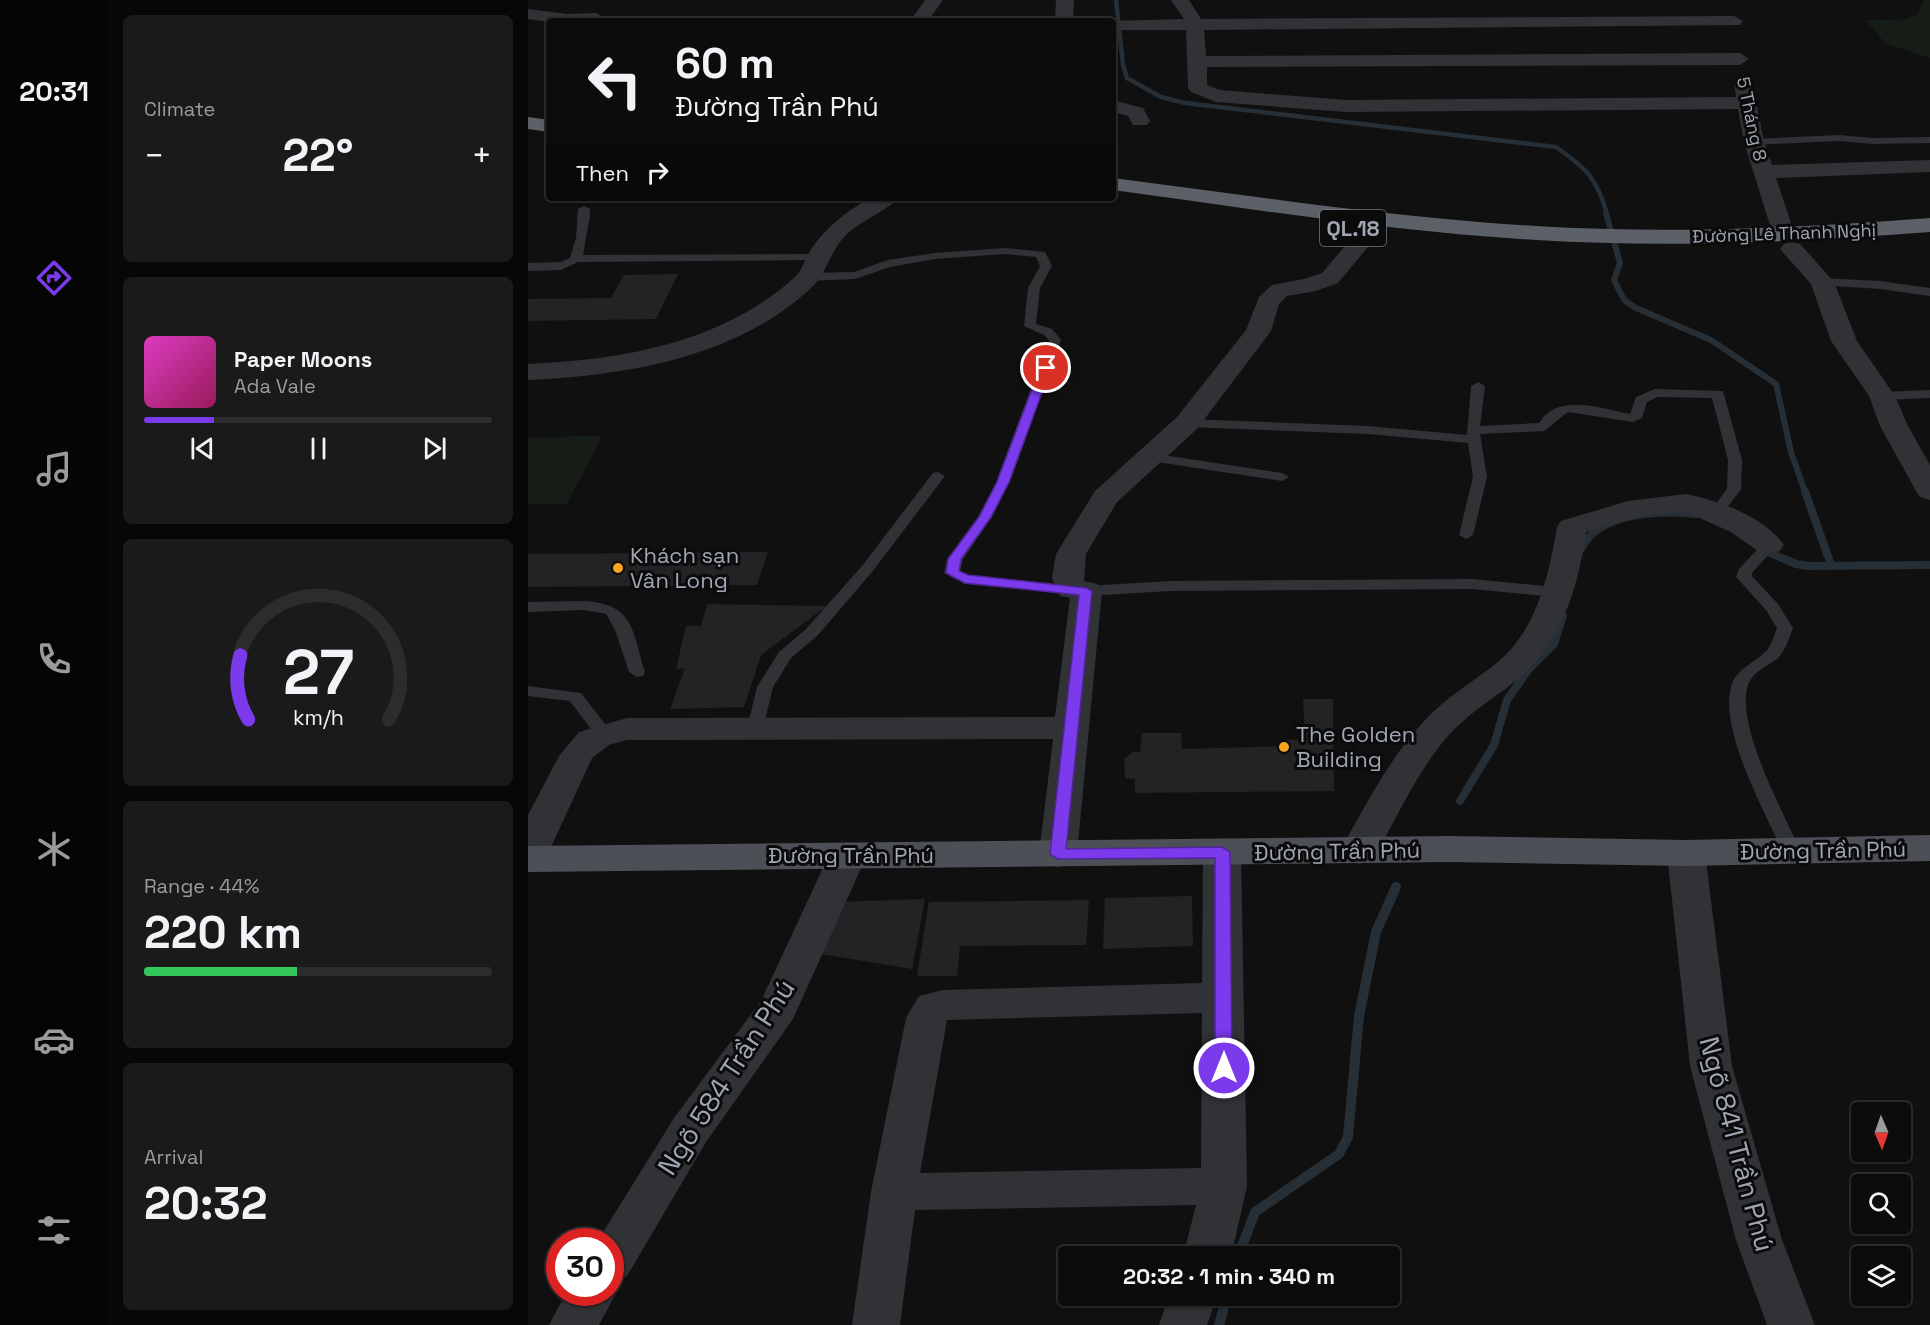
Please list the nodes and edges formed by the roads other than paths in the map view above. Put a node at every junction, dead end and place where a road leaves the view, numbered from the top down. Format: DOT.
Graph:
graph roads {
  1 [pos="934,0"];
  2 [pos="1065,0"];
  3 [pos="1180,0"];
  4 [pos="1461,0"];
  5 [pos="1731,0"];
  6 [pos="528,15"];
  7 [pos="557,18"];
  8 [pos="921,18"];
  9 [pos="1064,18"];
  10 [pos="1470,21"];
  11 [pos="1734,21"];
  12 [pos="1194,24"];
  13 [pos="1116,25"];
  14 [pos="1740,59"];
  15 [pos="1196,62"];
  16 [pos="1486,62"];
  17 [pos="1747,103"];
  18 [pos="1510,106"];
  19 [pos="1116,107"];
  20 [pos="528,115"];
  21 [pos="546,117"];
  22 [pos="1140,121"];
  23 [pos="528,123"];
  24 [pos="546,126"];
  25 [pos="1930,140"];
  26 [pos="1754,142"];
  27 [pos="1930,166"];
  28 [pos="1764,172"];
  29 [pos="1116,185"];
  30 [pos="1116,197"];
  31 [pos="1189,200"];
  32 [pos="882,201"];
  33 [pos="584,209"];
  34 [pos="1930,225"];
  35 [pos="1371,230"];
  36 [pos="1930,239"];
  37 [pos="1594,242"];
  38 [pos="1788,242"];
  39 [pos="575,259"];
  40 [pos="528,267"];
  41 [pos="812,267"];
  42 [pos="1822,282"];
  43 [pos="1930,292"];
  44 [pos="528,372"];
  45 [pos="1478,386"];
  46 [pos="1930,394"];
  47 [pos="1882,396"];
  48 [pos="1187,423"];
  49 [pos="1474,435"];
  50 [pos="1149,457"];
  51 [pos="938,476"];
  52 [pos="1282,477"];
  53 [pos="1930,491"];
  54 [pos="1716,513"];
  55 [pos="1466,535"];
  56 [pos="1766,549"];
  57 [pos="1078,590"];
  58 [pos="1556,592"];
  59 [pos="528,607"];
  60 [pos="638,672"];
  61 [pos="528,691"];
  62 [pos="756,728"];
  63 [pos="1071,728"];
  64 [pos="603,733"];
  65 [pos="1930,848"];
  66 [pos="1359,850"];
  67 [pos="1791,850"];
  68 [pos="1222,852"];
  69 [pos="1686,853"];
  70 [pos="1058,854"];
  71 [pos="848,855"];
  72 [pos="528,858"];
  73 [pos="1223,997"];
  74 [pos="1224,1186"];
  75 [pos="894,1192"];
  76 [pos="624,1239"];
  77 [pos="1210,1246"];
  78 [pos="584,1306"];
  79 [pos="1190,1306"];
  80 [pos="573,1325"];
  81 [pos="876,1325"];
  82 [pos="1183,1325"];
  83 [pos="1791,1325"];
  1 -- 8 [label="street"];
  2 -- 9 [label="street"];
  3 -- 12 [label="street"];
  4 -- 10 [label="street"];
  5 -- 11 [label="street, 5 Tháng 8"];
  6 -- 7 [label="street"];
  10 -- 11 [label="street"];
  10 -- 12 [label="street"];
  10 -- 16 [label="street"];
  11 -- 14 [label="street, 5 Tháng 8"];
  12 -- 13 [label="street"];
  12 -- 15 [label="street"];
  14 -- 16 [label="street"];
  14 -- 17 [label="street, 5 Tháng 8"];
  15 -- 16 [label="street"];
  15 -- 18 [label="street"];
  16 -- 18 [label="street"];
  17 -- 18 [label="street"];
  17 -- 26 [label="street, 5 Tháng 8"];
  19 -- 22 [label="street"];
  20 -- 21 [label="highway"];
  23 -- 24 [label="highway"];
  25 -- 26 [label="lane"];
  26 -- 28 [label="street, 5 Tháng 8"];
  27 -- 28 [label="street"];
  28 -- 38 [label="street, 5 Tháng 8"];
  29 -- 31 [label="highway, QL.18"];
  30 -- 31 [label="highway, QL.18"];
  31 -- 35 [label="highway, QL.18"];
  31 -- 37 [label="highway, QL.18"];
  32 -- 41 [label="street"];
  33 -- 39 [label="lane"];
  34 -- 38 [label="highway, Đường Lê Thanh Nghị / QL.18"];
  35 -- 37 [label="highway, QL.18"];
  35 -- 48 [label="street"];
  36 -- 38 [label="highway, Đường Lê Thanh Nghị / QL.18"];
  37 -- 38 [label="highway, Đường Lê Thanh Nghị / QL.18"];
  38 -- 42 [label="street"];
  39 -- 40 [label="lane"];
  39 -- 41 [label="lane"];
  41 -- 44 [label="street"];
  41 -- 57 [label="lane"];
  42 -- 43 [label="lane"];
  42 -- 47 [label="street"];
  45 -- 49 [label="lane"];
  46 -- 47 [label="lane"];
  47 -- 53 [label="street"];
  48 -- 49 [label="lane"];
  48 -- 50 [label="street"];
  49 -- 54 [label="lane"];
  49 -- 55 [label="lane"];
  50 -- 52 [label="lane"];
  50 -- 57 [label="street"];
  51 -- 62 [label="lane"];
  54 -- 56 [label="street"];
  54 -- 58 [label="street"];
  56 -- 67 [label="lane"];
  57 -- 58 [label="lane"];
  57 -- 63 [label="street"];
  58 -- 66 [label="street"];
  59 -- 60 [label="lane"];
  61 -- 64 [label="lane"];
  62 -- 63 [label="street"];
  62 -- 64 [label="street"];
  63 -- 70 [label="street"];
  64 -- 72 [label="street"];
  65 -- 67 [label="main road, Đường Trần Phú"];
  66 -- 68 [label="main road, Đường Trần Phú"];
  66 -- 69 [label="main road, Đường Trần Phú"];
  67 -- 69 [label="main road, Đường Trần Phú"];
  68 -- 70 [label="main road, Đường Trần Phú"];
  68 -- 73 [label="street"];
  69 -- 83 [label="street, Ngõ 841 Trần Phú"];
  70 -- 71 [label="main road, Đường Trần Phú"];
  71 -- 72 [label="main road, Đường Trần Phú"];
  71 -- 76 [label="street, Ngõ 584 Trần Phú"];
  73 -- 74 [label="street"];
  73 -- 75 [label="street"];
  74 -- 75 [label="street"];
  74 -- 77 [label="street"];
  75 -- 81 [label="street"];
  78 -- 80 [label="street"];
  79 -- 82 [label="street"];
}
